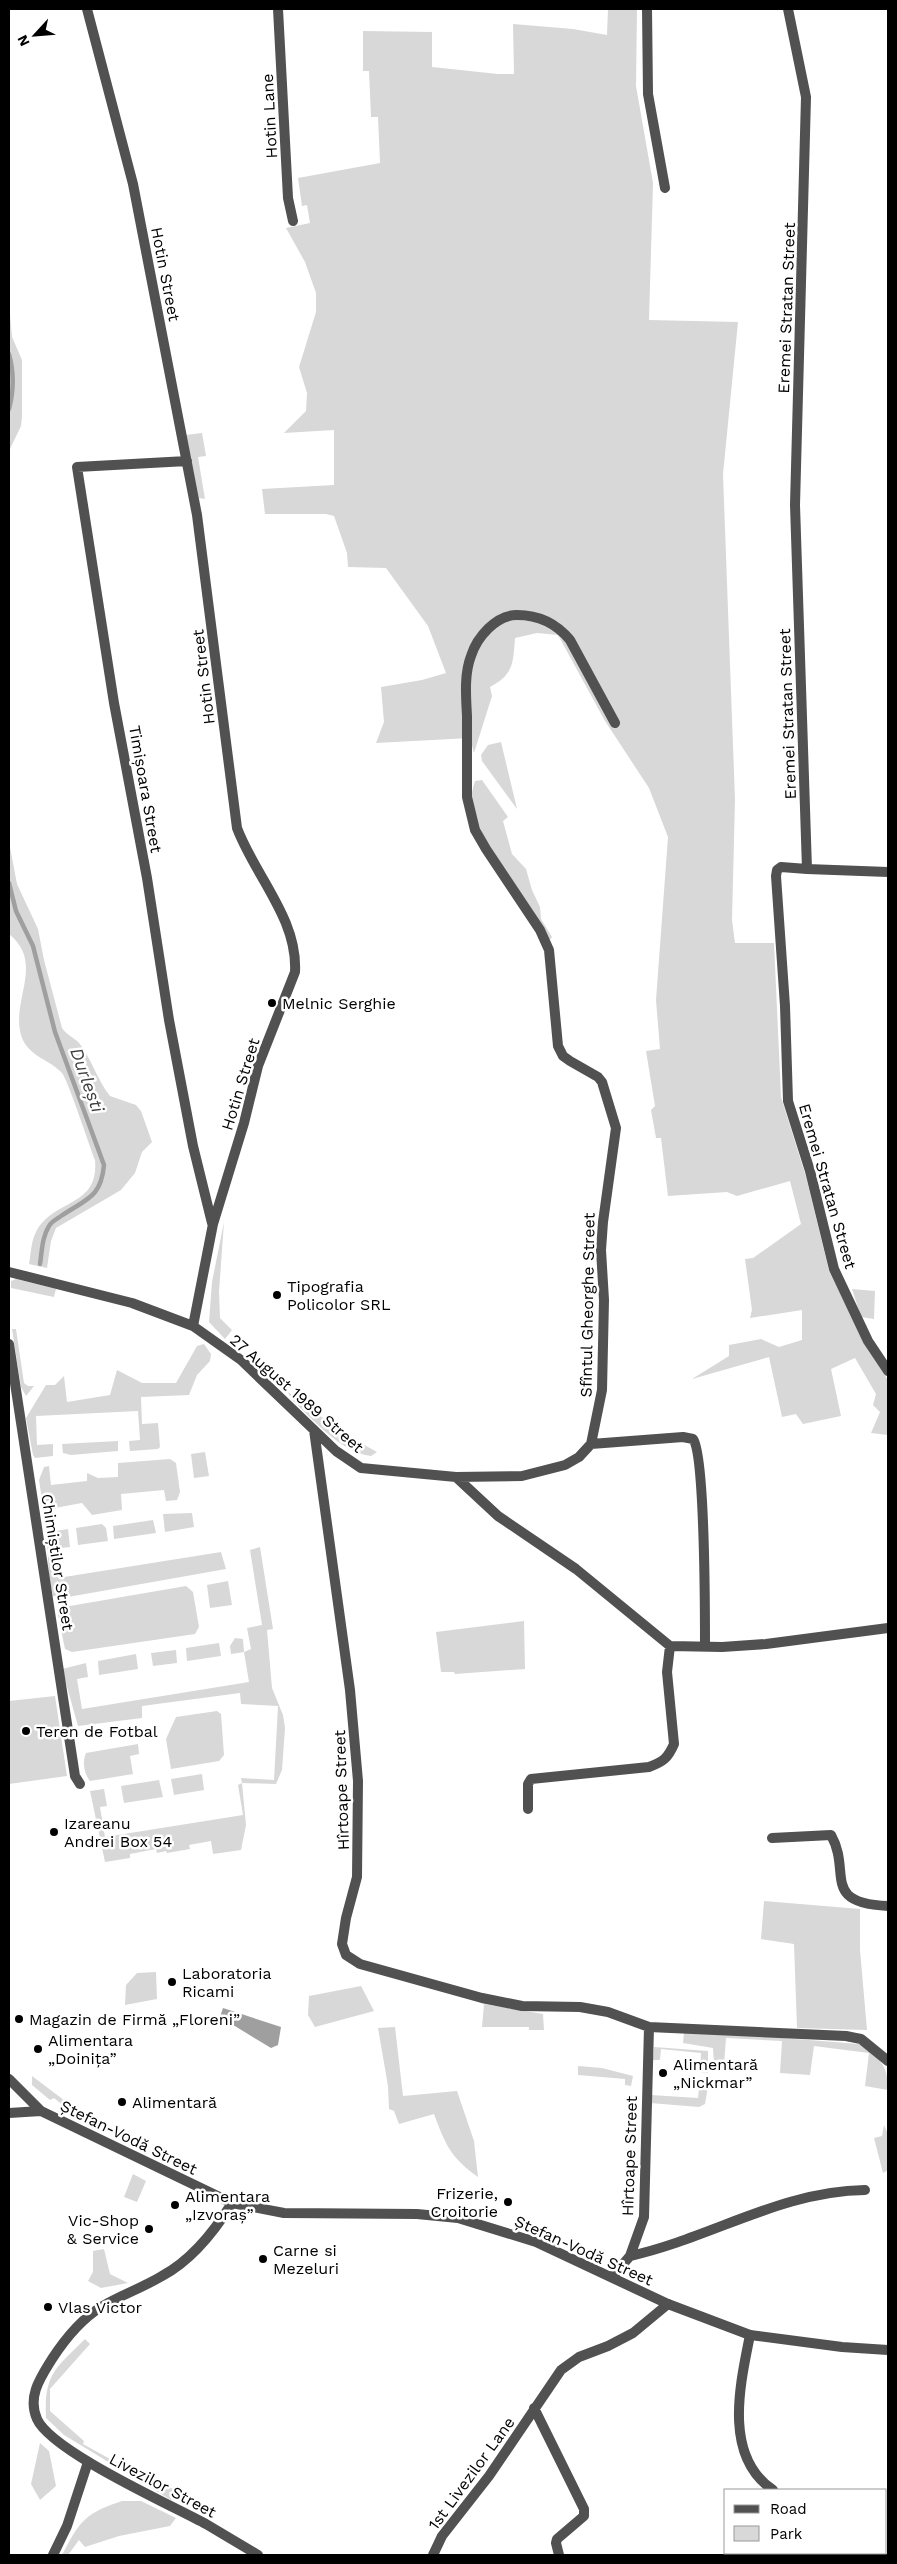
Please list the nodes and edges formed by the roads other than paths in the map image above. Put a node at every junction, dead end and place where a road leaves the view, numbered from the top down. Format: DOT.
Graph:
graph roads {
  1 [pos="87,9"];
  2 [pos="278,9"];
  3 [pos="647,9"];
  4 [pos="788,9"];
  5 [pos="665,188"];
  6 [pos="293,222"];
  7 [pos="187,461"];
  8 [pos="615,724"];
  9 [pos="807,869"];
  10 [pos="888,872"];
  11 [pos="212,1224"];
  12 [pos="9,1272"];
  13 [pos="194,1326"];
  14 [pos="9,1344"];
  15 [pos="888,1371"];
  16 [pos="314,1430"];
  17 [pos="591,1444"];
  18 [pos="456,1477"];
  19 [pos="888,1628"];
  20 [pos="670,1646"];
  21 [pos="705,1647"];
  22 [pos="80,1784"];
  23 [pos="528,1809"];
  24 [pos="772,1838"];
  25 [pos="888,1906"];
  26 [pos="649,2027"];
  27 [pos="888,2061"];
  28 [pos="9,2079"];
  29 [pos="40,2111"];
  30 [pos="9,2113"];
  31 [pos="865,2190"];
  32 [pos="232,2203"];
  33 [pos="630,2256"];
  34 [pos="612,2277"];
  35 [pos="668,2304"];
  36 [pos="750,2334"];
  37 [pos="888,2350"];
  38 [pos="534,2408"];
  39 [pos="88,2462"];
  40 [pos="772,2489"];
  41 [pos="53,2555"];
  42 [pos="258,2555"];
  43 [pos="433,2555"];
  44 [pos="559,2555"];
  1 -- 7 [label="street, Hotin Street"];
  2 -- 6 [label="street, Hotin Lane"];
  3 -- 5 [label="street"];
  4 -- 9 [label="street, Eremei Stratan Street"];
  7 -- 11 [label="street, Hotin Street"];
  7 -- 11 [label="street, Timișoara Street"];
  8 -- 17 [label="street, Sfîntul Gheorghe Street"];
  9 -- 10 [label="street"];
  9 -- 15 [label="street, Eremei Stratan Street"];
  11 -- 13 [label="street, Hotin Street"];
  12 -- 13 [label="street, 27 August 1989 Street"];
  13 -- 16 [label="street, 27 August 1989 Street"];
  14 -- 22 [label="street, Chimiștilor Street"];
  16 -- 18 [label="street, 27 August 1989 Street"];
  16 -- 26 [label="street, Hîrtoape Street"];
  17 -- 18 [label="street, 27 August 1989 Street"];
  17 -- 21 [label="street"];
  18 -- 20 [label="street"];
  19 -- 21 [label="street"];
  20 -- 21 [label="street"];
  20 -- 23 [label="street"];
  24 -- 25 [label="street"];
  26 -- 27 [label="street, Hîrtoape Street"];
  26 -- 33 [label="street, Hîrtoape Street"];
  28 -- 29 [label="street, Ștefan-Vodă Street"];
  29 -- 30 [label="street, Ștefan-Vodă Street"];
  29 -- 32 [label="street, Ștefan-Vodă Street"];
  31 -- 33 [label="street, Ștefan-Vodă Street"];
  32 -- 34 [label="street, Ștefan-Vodă Street"];
  32 -- 39 [label="street"];
  33 -- 34 [label="street, Hîrtoape Street"];
  34 -- 35 [label="street, Ștefan-Vodă Street"];
  35 -- 36 [label="street, Ștefan-Vodă Street"];
  35 -- 38 [label="street, 1st Livezilor Lane"];
  36 -- 37 [label="street, Ștefan-Vodă Street"];
  36 -- 40 [label="street"];
  38 -- 43 [label="street, 1st Livezilor Lane"];
  38 -- 44 [label="street, 1st Livezilor Lane"];
  39 -- 41 [label="street, Livezilor Street"];
  39 -- 42 [label="street, Livezilor Street"];
}
